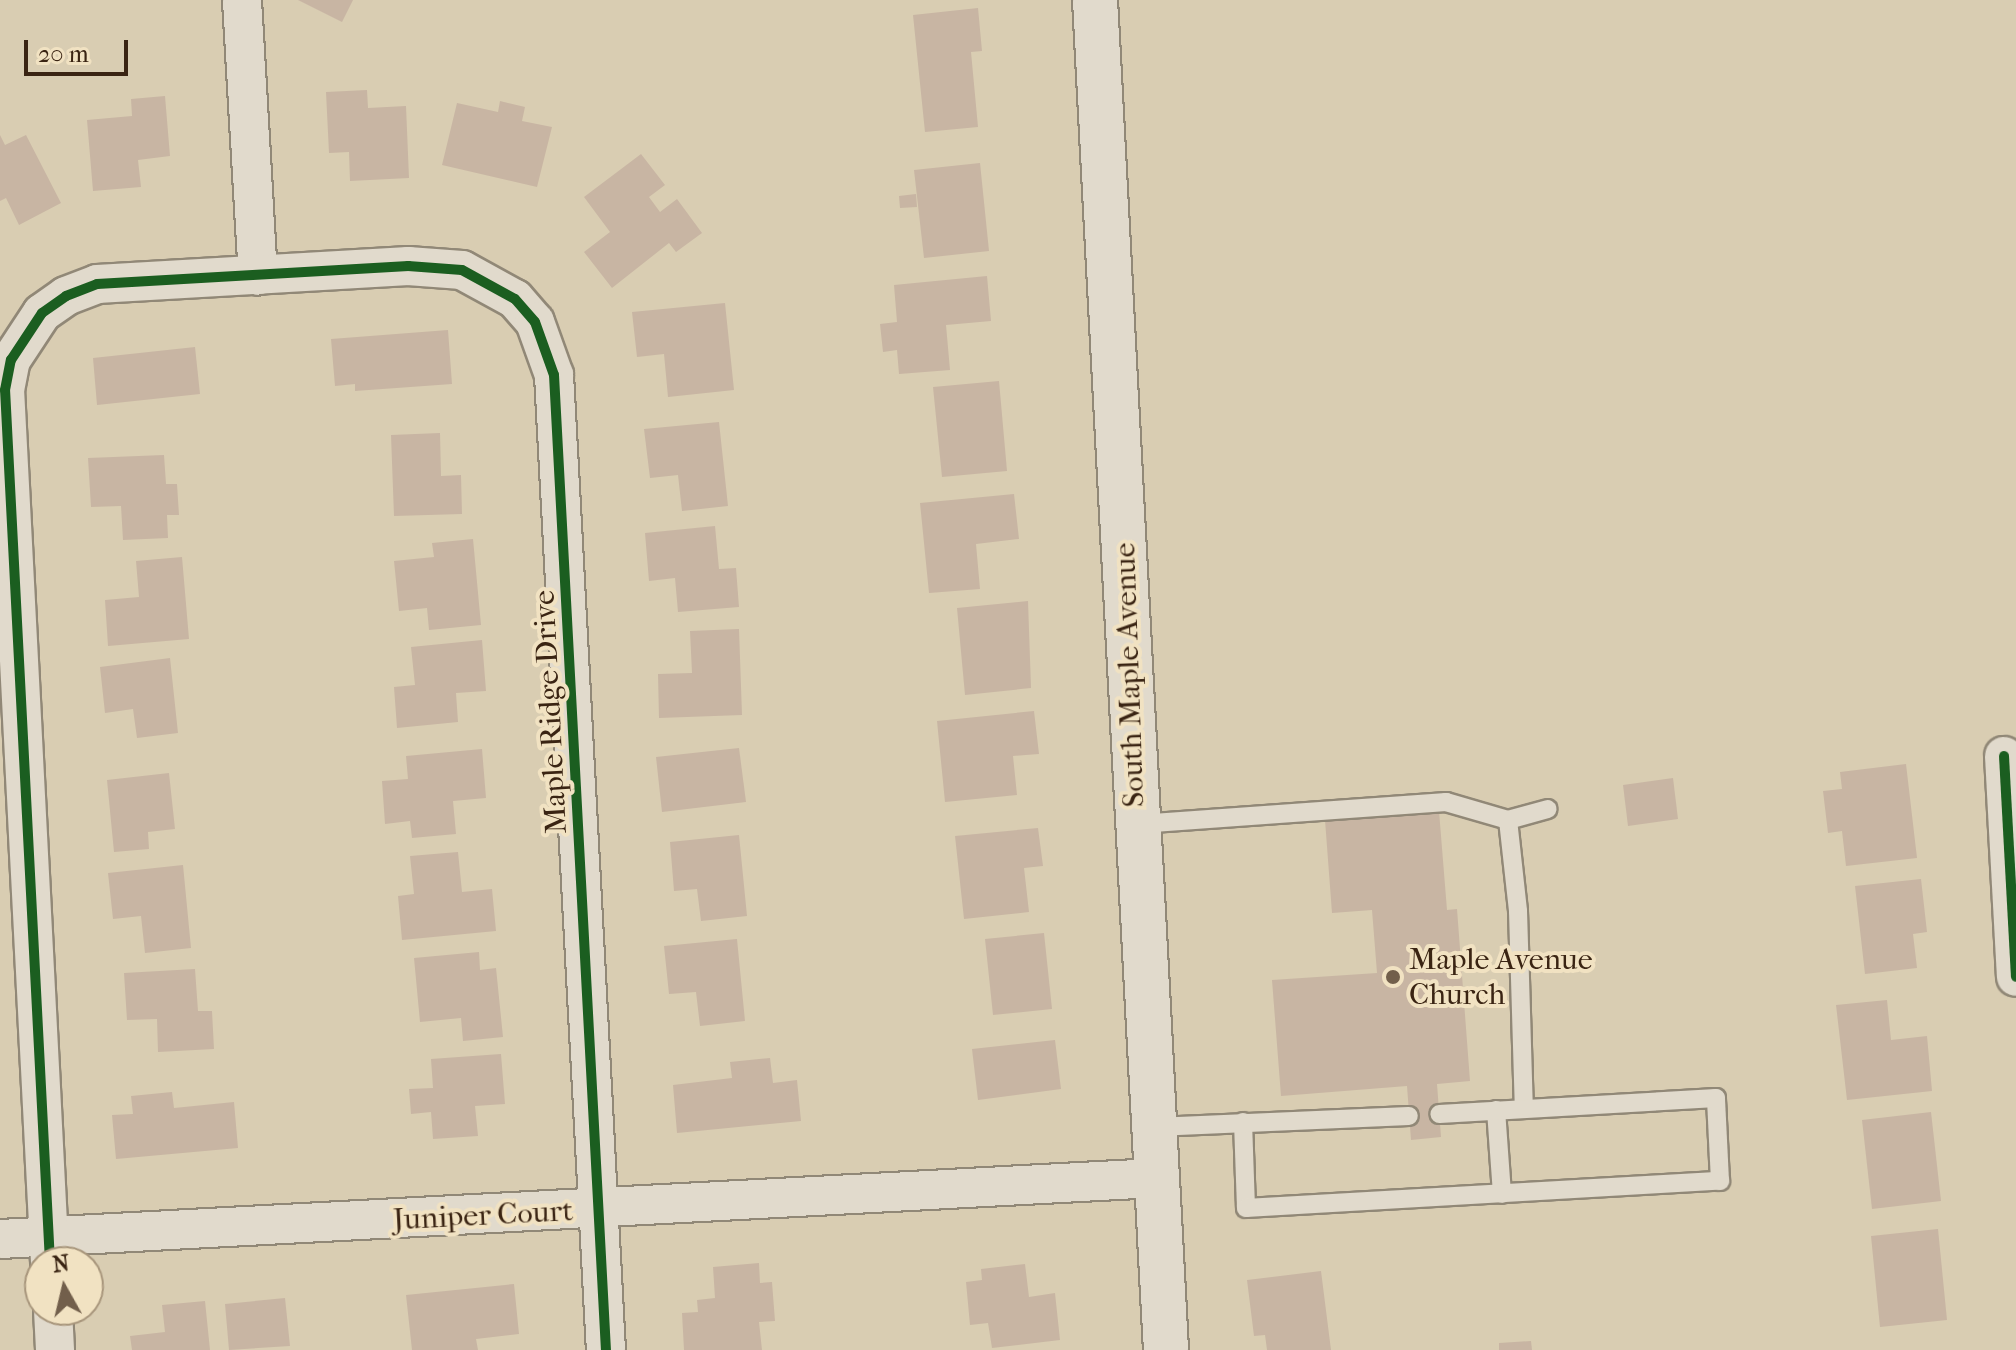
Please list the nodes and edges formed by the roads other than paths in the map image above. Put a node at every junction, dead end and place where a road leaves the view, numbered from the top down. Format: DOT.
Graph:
graph roads {
  1 [pos="242,0"];
  2 [pos="1095,0"];
  3 [pos="258,276"];
  4 [pos="2004,756"];
  5 [pos="1548,809"];
  6 [pos="1508,820"];
  7 [pos="1136,825"];
  8 [pos="2016,977"];
  9 [pos="1524,1108"];
  10 [pos="1496,1110"];
  11 [pos="1439,1114"];
  12 [pos="1409,1116"];
  13 [pos="1243,1122"];
  14 [pos="1155,1127"];
  15 [pos="1158,1178"];
  16 [pos="1502,1194"];
  17 [pos="599,1210"];
  18 [pos="0,1239"];
  19 [pos="35,1246"];
  20 [pos="50,1246"];
  21 [pos="92,1246"];
  22 [pos="54,1326"];
  23 [pos="55,1350"];
  24 [pos="606,1350"];
  25 [pos="1166,1350"];
  1 -- 3 [label="street"];
  2 -- 7 [label="main road, South Maple Avenue"];
  3 -- 17 [label="street, Maple Ridge Drive"];
  3 -- 20 [label="street, Maple Ridge Drive"];
  4 -- 8 [label="street"];
  5 -- 6 [label="lane"];
  6 -- 7 [label="lane"];
  6 -- 9 [label="lane"];
  7 -- 14 [label="main road, South Maple Avenue"];
  9 -- 10 [label="lane"];
  9 -- 16 [label="lane"];
  10 -- 11 [label="lane"];
  10 -- 16 [label="lane"];
  12 -- 13 [label="lane"];
  13 -- 14 [label="lane"];
  13 -- 16 [label="lane"];
  14 -- 15 [label="main road, South Maple Avenue"];
  15 -- 17 [label="street, Juniper Court"];
  15 -- 25 [label="main road, South Maple Avenue"];
  17 -- 21 [label="street, Juniper Court"];
  17 -- 24 [label="street, Maple Ridge Drive"];
  18 -- 19 [label="street, Juniper Court"];
  22 -- 23 [label="street"];
}
